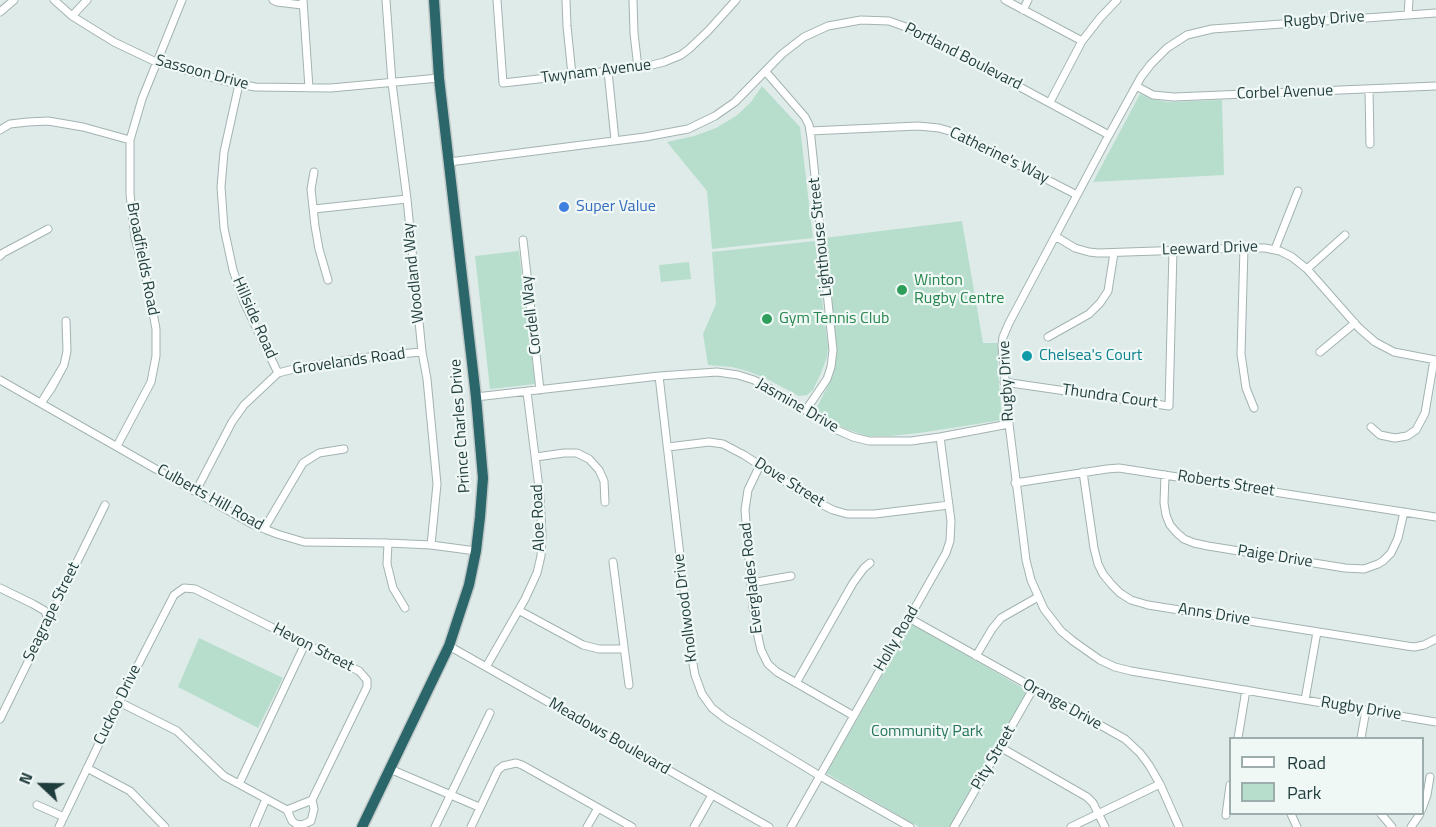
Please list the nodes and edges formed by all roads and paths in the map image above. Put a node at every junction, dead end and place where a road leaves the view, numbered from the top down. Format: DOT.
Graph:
graph roads {
  1 [pos="14,0"];
  2 [pos="54,0"];
  3 [pos="87,0"];
  4 [pos="182,0"];
  5 [pos="273,0"];
  6 [pos="386,0"];
  7 [pos="434,0"];
  8 [pos="497,0"];
  9 [pos="566,0"];
  10 [pos="633,0"];
  11 [pos="736,0"];
  12 [pos="1005,0"];
  13 [pos="1028,0"];
  14 [pos="1117,0"];
  15 [pos="1409,0"];
  16 [pos="302,2"];
  17 [pos="1023,10"];
  18 [pos="0,12"];
  19 [pos="1436,13"];
  20 [pos="1408,15"];
  21 [pos="72,16"];
  22 [pos="1082,41"];
  23 [pos="156,62"];
  24 [pos="638,68"];
  25 [pos="609,71"];
  26 [pos="766,72"];
  27 [pos="572,75"];
  28 [pos="439,78"];
  29 [pos="392,83"];
  30 [pos="239,84"];
  31 [pos="1136,86"];
  32 [pos="1436,86"];
  33 [pos="309,88"];
  34 [pos="1369,89"];
  35 [pos="1050,102"];
  36 [pos="0,130"];
  37 [pos="810,131"];
  38 [pos="1109,135"];
  39 [pos="130,140"];
  40 [pos="615,141"];
  41 [pos="1370,144"];
  42 [pos="449,162"];
  43 [pos="314,172"];
  44 [pos="1299,191"];
  45 [pos="1077,195"];
  46 [pos="406,199"];
  47 [pos="314,209"];
  48 [pos="48,229"];
  49 [pos="1345,235"];
  50 [pos="1055,236"];
  51 [pos="523,240"];
  52 [pos="1244,248"];
  53 [pos="1275,249"];
  54 [pos="1173,250"];
  55 [pos="1114,253"];
  56 [pos="0,256"];
  57 [pos="1307,269"];
  58 [pos="328,280"];
  59 [pos="66,321"];
  60 [pos="1355,323"];
  61 [pos="1048,337"];
  62 [pos="422,352"];
  63 [pos="1320,352"];
  64 [pos="1435,360"];
  65 [pos="278,374"];
  66 [pos="659,376"];
  67 [pos="0,380"];
  68 [pos="1004,382"];
  69 [pos="540,390"];
  70 [pos="526,392"];
  71 [pos="476,397"];
  72 [pos="41,403"];
  73 [pos="1254,408"];
  74 [pos="806,410"];
  75 [pos="1009,424"];
  76 [pos="1371,427"];
  77 [pos="940,437"];
  78 [pos="117,446"];
  79 [pos="668,447"];
  80 [pos="344,448"];
  81 [pos="536,457"];
  82 [pos="760,465"];
  83 [pos="1083,472"];
  84 [pos="1165,474"];
  85 [pos="1015,483"];
  86 [pos="195,491"];
  87 [pos="605,502"];
  88 [pos="105,505"];
  89 [pos="949,505"];
  90 [pos="1404,512"];
  91 [pos="1436,517"];
  92 [pos="264,529"];
  93 [pos="388,543"];
  94 [pos="431,545"];
  95 [pos="476,551"];
  96 [pos="613,562"];
  97 [pos="870,563"];
  98 [pos="791,576"];
  99 [pos="751,583"];
  100 [pos="0,588"];
  101 [pos="184,588"];
  102 [pos="1038,597"];
  103 [pos="405,608"];
  104 [pos="519,611"];
  105 [pos="909,618"];
  106 [pos="48,620"];
  107 [pos="1317,632"];
  108 [pos="1436,639"];
  109 [pos="305,644"];
  110 [pos="449,646"];
  111 [pos="624,649"];
  112 [pos="976,656"];
  113 [pos="486,667"];
  114 [pos="796,683"];
  115 [pos="629,685"];
  116 [pos="1033,689"];
  117 [pos="1246,690"];
  118 [pos="1305,700"];
  119 [pos="119,702"];
  120 [pos="1366,710"];
  121 [pos="490,712"];
  122 [pos="854,716"];
  123 [pos="0,719"];
  124 [pos="1436,722"];
  125 [pos="1238,737"];
  126 [pos="1361,737"];
  127 [pos="1000,747"];
  128 [pos="87,768"];
  129 [pos="390,769"];
  130 [pos="820,776"];
  131 [pos="1430,777"];
  132 [pos="239,784"];
  133 [pos="1160,784"];
  134 [pos="1229,792"];
  135 [pos="451,795"];
  136 [pos="712,795"];
  137 [pos="266,799"];
  138 [pos="312,800"];
  139 [pos="1424,803"];
  140 [pos="37,805"];
  141 [pos="479,807"];
  142 [pos="598,808"];
  143 [pos="287,810"];
  144 [pos="1098,814"];
  145 [pos="1226,815"];
  146 [pos="1383,815"];
  147 [pos="64,817"];
  148 [pos="160,825"];
  149 [pos="59,827"];
  150 [pos="254,827"];
  151 [pos="362,827"];
  152 [pos="435,827"];
  153 [pos="471,827"];
  154 [pos="587,827"];
  155 [pos="632,827"];
  156 [pos="694,827"];
  157 [pos="770,827"];
  158 [pos="791,827"];
  159 [pos="910,827"];
  160 [pos="954,827"];
  161 [pos="1071,827"];
  162 [pos="1105,827"];
  163 [pos="1179,827"];
  164 [pos="1392,827"];
  1 -- 18 [label="street"];
  2 -- 21 [label="street, Sassoon Drive"];
  3 -- 21 [label="street"];
  4 -- 23 [label="street, Broadfields Road"];
  5 -- 16 [label="street"];
  6 -- 29 [label="street, Woodland Way"];
  7 -- 28 [label="highway, Prince Charles Drive"];
  8 -- 27 [label="street, Twynam Avenue"];
  9 -- 27 [label="street"];
  10 -- 24 [label="street"];
  11 -- 24 [label="street, Twynam Avenue"];
  12 -- 17 [label="street"];
  13 -- 17 [label="street"];
  14 -- 22 [label="street"];
  15 -- 20 [label="street"];
  16 -- 33 [label="street"];
  17 -- 22 [label="street"];
  19 -- 20 [label="street, Rugby Drive"];
  20 -- 31 [label="street, Rugby Drive"];
  21 -- 23 [label="street, Sassoon Drive"];
  22 -- 35 [label="street"];
  23 -- 30 [label="street, Sassoon Drive"];
  23 -- 39 [label="street, Broadfields Road"];
  24 -- 25 [label="street, Twynam Avenue"];
  25 -- 27 [label="street, Twynam Avenue"];
  25 -- 40 [label="street"];
  26 -- 35 [label="street, Portland Boulevard"];
  26 -- 37 [label="street, Lighthouse Street"];
  26 -- 40 [label="street, Portland Boulevard"];
  28 -- 29 [label="street, Sassoon Drive"];
  28 -- 42 [label="highway, Prince Charles Drive"];
  29 -- 33 [label="street, Sassoon Drive"];
  29 -- 46 [label="street, Woodland Way"];
  30 -- 33 [label="street, Sassoon Drive"];
  30 -- 65 [label="street, Hillside Road"];
  31 -- 34 [label="street, Corbel Avenue"];
  31 -- 38 [label="street, Rugby Drive"];
  32 -- 34 [label="street, Corbel Avenue"];
  34 -- 41 [label="street"];
  35 -- 38 [label="street, Portland Boulevard"];
  36 -- 39 [label="street"];
  37 -- 45 [label="street, Catherine's Way"];
  37 -- 74 [label="street, Lighthouse Street"];
  38 -- 45 [label="street, Rugby Drive"];
  39 -- 78 [label="street, Broadfields Road"];
  40 -- 42 [label="street, Portland Boulevard"];
  42 -- 71 [label="highway, Prince Charles Drive"];
  43 -- 47 [label="street"];
  44 -- 53 [label="street"];
  45 -- 50 [label="street, Rugby Drive"];
  46 -- 47 [label="street"];
  46 -- 62 [label="street, Woodland Way"];
  47 -- 58 [label="street"];
  48 -- 56 [label="street"];
  49 -- 57 [label="street"];
  50 -- 55 [label="street, Leeward Drive"];
  50 -- 68 [label="street, Rugby Drive"];
  51 -- 69 [label="street, Cordell Way"];
  52 -- 53 [label="street, Leeward Drive"];
  52 -- 54 [label="street, Leeward Drive"];
  52 -- 73 [label="street"];
  53 -- 57 [label="street, Leeward Drive"];
  54 -- 55 [label="street, Leeward Drive"];
  54 -- 68 [label="street, Thundra Court"];
  55 -- 61 [label="street"];
  57 -- 60 [label="street, Leeward Drive"];
  59 -- 72 [label="street"];
  60 -- 63 [label="street"];
  60 -- 64 [label="street, Leeward Drive"];
  62 -- 65 [label="street, Grovelands Road"];
  62 -- 94 [label="street, Woodland Way"];
  64 -- 76 [label="street"];
  65 -- 86 [label="street, Grovelands Road"];
  66 -- 69 [label="street, Jasmine Drive"];
  66 -- 74 [label="street, Jasmine Drive"];
  66 -- 79 [label="street, Knollwood Drive"];
  67 -- 72 [label="street, Culberts Hill Road"];
  68 -- 75 [label="street, Rugby Drive"];
  69 -- 70 [label="street, Jasmine Drive"];
  70 -- 71 [label="street, Jasmine Drive"];
  70 -- 81 [label="street, Aloe Road"];
  71 -- 95 [label="highway, Prince Charles Drive"];
  72 -- 78 [label="street, Culberts Hill Road"];
  74 -- 77 [label="street, Jasmine Drive"];
  75 -- 77 [label="street, Jasmine Drive"];
  75 -- 85 [label="street, Rugby Drive"];
  77 -- 89 [label="street, Holly Road"];
  78 -- 86 [label="street, Culberts Hill Road"];
  79 -- 82 [label="street, Dove Street"];
  79 -- 130 [label="street, Knollwood Drive"];
  80 -- 92 [label="street"];
  81 -- 87 [label="street"];
  81 -- 104 [label="street, Aloe Road"];
  82 -- 89 [label="street, Dove Street"];
  82 -- 99 [label="street, Everglades Road"];
  83 -- 84 [label="street, Roberts Street"];
  83 -- 85 [label="street, Roberts Street"];
  83 -- 107 [label="street, Anns Drive"];
  84 -- 90 [label="street, Roberts Street"];
  84 -- 90 [label="street, Paige Drive"];
  85 -- 102 [label="street, Rugby Drive"];
  86 -- 92 [label="street, Culberts Hill Road"];
  88 -- 106 [label="street, Seagrape Street"];
  89 -- 105 [label="street, Holly Road"];
  90 -- 91 [label="street, Roberts Street"];
  92 -- 93 [label="street, Culberts Hill Road"];
  93 -- 94 [label="street, Culberts Hill Road"];
  93 -- 103 [label="street"];
  94 -- 95 [label="street, Culberts Hill Road"];
  95 -- 110 [label="highway, Prince Charles Drive"];
  96 -- 111 [label="street"];
  97 -- 114 [label="street"];
  98 -- 99 [label="street"];
  99 -- 114 [label="street, Everglades Road"];
  100 -- 106 [label="street"];
  101 -- 109 [label="street, Hevon Street"];
  101 -- 119 [label="street, Cuckoo Drive"];
  102 -- 112 [label="street"];
  102 -- 117 [label="street, Rugby Drive"];
  104 -- 111 [label="street"];
  104 -- 113 [label="street, Aloe Road"];
  105 -- 112 [label="street, Orange Drive"];
  105 -- 122 [label="street, Holly Road"];
  106 -- 123 [label="street, Seagrape Street"];
  107 -- 108 [label="street, Anns Drive"];
  107 -- 118 [label="street"];
  109 -- 132 [label="street"];
  109 -- 138 [label="street, Hevon Street"];
  110 -- 113 [label="street, Meadows Boulevard"];
  110 -- 129 [label="highway, Prince Charles Drive"];
  111 -- 115 [label="street"];
  112 -- 116 [label="street, Orange Drive"];
  113 -- 136 [label="street, Meadows Boulevard"];
  114 -- 122 [label="street, Everglades Road"];
  116 -- 127 [label="street, Pity Street"];
  116 -- 133 [label="street, Orange Drive"];
  117 -- 118 [label="street, Rugby Drive"];
  117 -- 125 [label="street"];
  118 -- 120 [label="street, Rugby Drive"];
  119 -- 128 [label="street, Cuckoo Drive"];
  119 -- 132 [label="street"];
  120 -- 124 [label="street, Rugby Drive"];
  120 -- 126 [label="street"];
  121 -- 135 [label="street"];
  122 -- 130 [label="street, Holly Road"];
  127 -- 144 [label="street"];
  127 -- 160 [label="street, Pity Street"];
  128 -- 147 [label="street, Cuckoo Drive"];
  128 -- 148 [label="street"];
  129 -- 135 [label="street"];
  129 -- 151 [label="highway, Prince Charles Drive"];
  130 -- 158 [label="street, Holly Road"];
  130 -- 159 [label="street, Knollwood Drive"];
  131 -- 139 [label="street"];
  132 -- 137 [label="street"];
  133 -- 144 [label="street"];
  133 -- 163 [label="street, Orange Drive"];
  134 -- 145 [label="street"];
  135 -- 141 [label="street"];
  135 -- 152 [label="street"];
  136 -- 156 [label="street"];
  136 -- 157 [label="street, Meadows Boulevard"];
  137 -- 143 [label="street"];
  137 -- 150 [label="street"];
  138 -- 143 [label="street"];
  138 -- 143 [label="street, Hevon Street"];
  140 -- 147 [label="street"];
  141 -- 142 [label="street"];
  141 -- 153 [label="street"];
  142 -- 154 [label="street"];
  142 -- 155 [label="street"];
  144 -- 161 [label="street"];
  144 -- 162 [label="street"];
  146 -- 164 [label="street"];
  147 -- 149 [label="street, Cuckoo Drive"];
}
